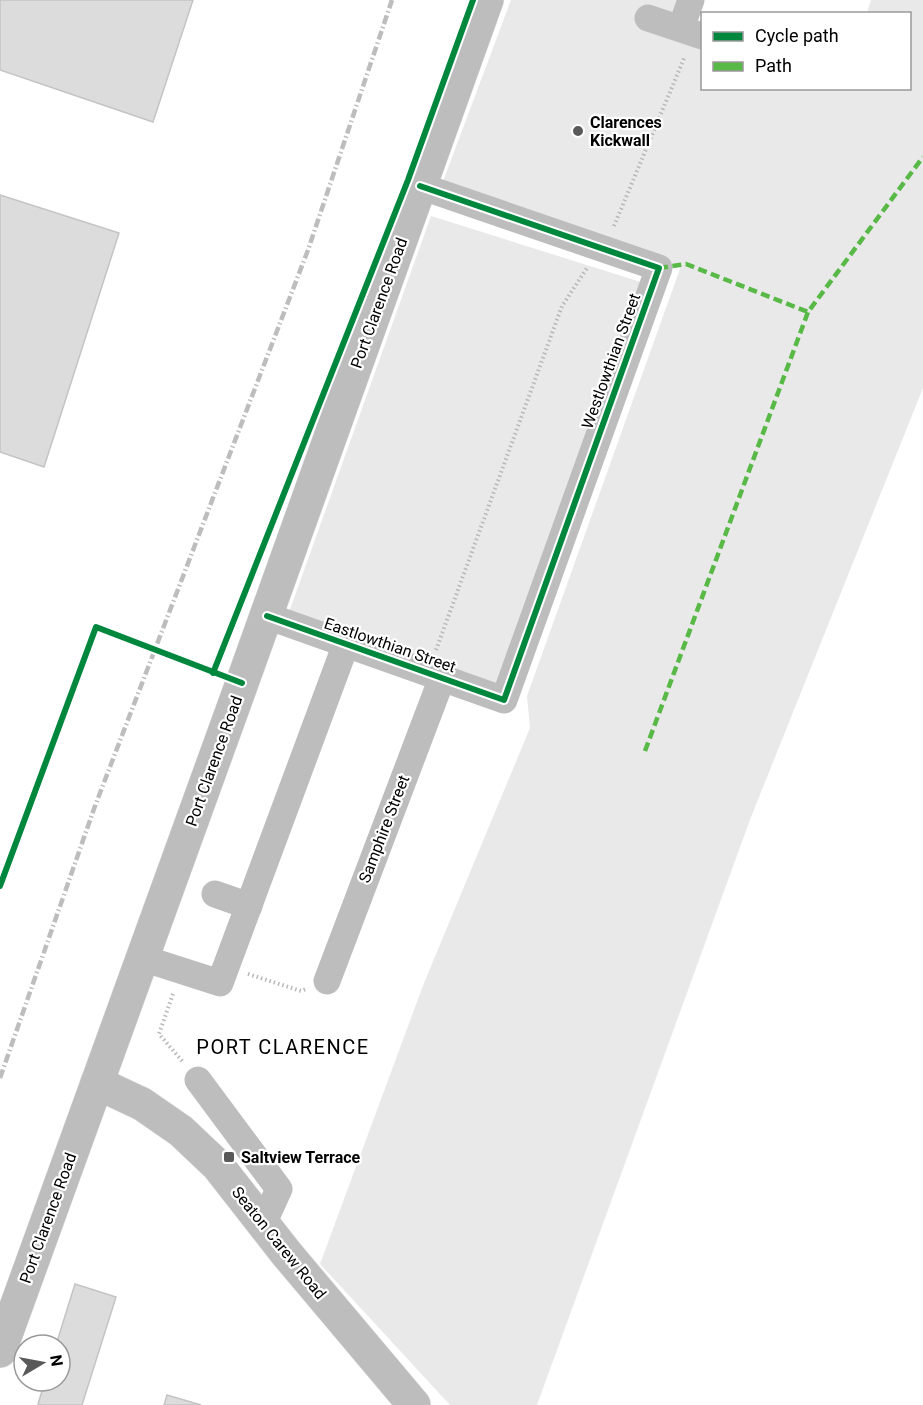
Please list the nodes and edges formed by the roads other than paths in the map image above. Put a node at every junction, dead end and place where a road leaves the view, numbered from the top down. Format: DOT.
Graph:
graph roads {
  1 [pos="487,0"];
  2 [pos="691,0"];
  3 [pos="648,18"];
  4 [pos="692,32"];
  5 [pos="420,186"];
  6 [pos="267,616"];
  7 [pos="346,644"];
  8 [pos="435,675"];
  9 [pos="504,700"];
  10 [pos="215,894"];
  11 [pos="249,906"];
  12 [pos="142,958"];
  13 [pos="327,981"];
  14 [pos="198,1080"];
  15 [pos="97,1083"];
  16 [pos="263,1224"];
  17 [pos="0,1352"];
  18 [pos="414,1405"];
  1 -- 5 [label="main road, Port Clarence Road"];
  2 -- 4 [label="street"];
  3 -- 4 [label="street"];
  5 -- 6 [label="main road, Port Clarence Road"];
  5 -- 9 [label="street, Westlowthian Street"];
  6 -- 7 [label="street, Eastlowthian Street"];
  6 -- 12 [label="main road, Port Clarence Road"];
  7 -- 8 [label="street, Eastlowthian Street"];
  7 -- 11 [label="street"];
  8 -- 9 [label="street, Eastlowthian Street"];
  8 -- 13 [label="street, Samphire Street"];
  10 -- 11 [label="street"];
  11 -- 12 [label="street"];
  12 -- 15 [label="main road, Port Clarence Road"];
  14 -- 16 [label="street"];
  15 -- 16 [label="main road, Seaton Carew Road"];
  15 -- 17 [label="main road, Port Clarence Road"];
  16 -- 18 [label="main road, Seaton Carew Road"];
}
